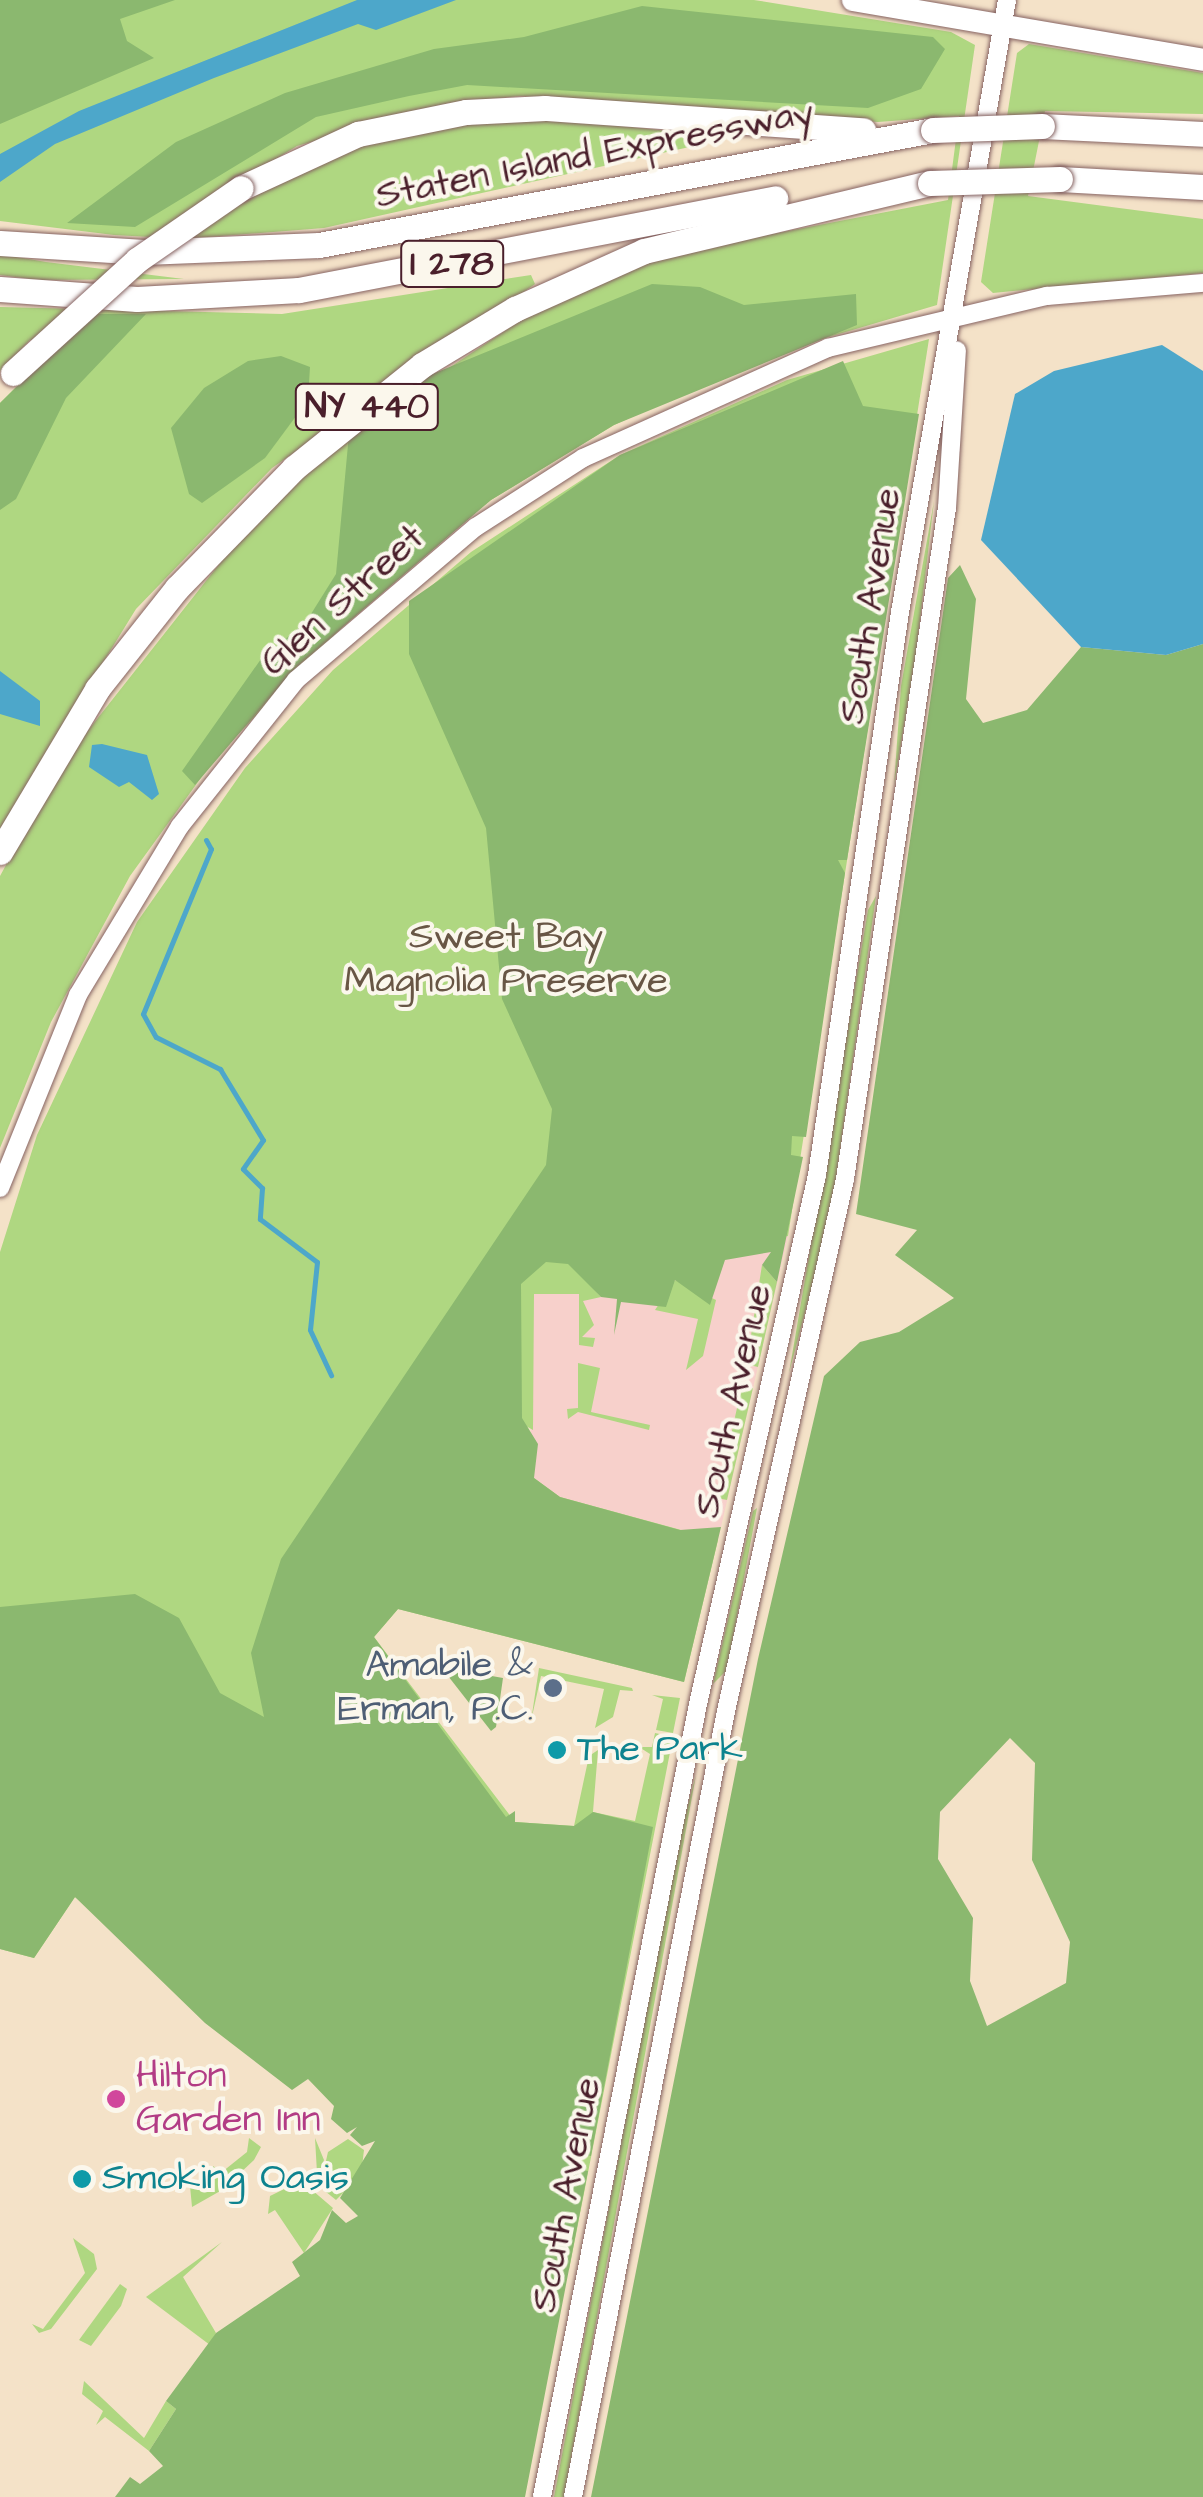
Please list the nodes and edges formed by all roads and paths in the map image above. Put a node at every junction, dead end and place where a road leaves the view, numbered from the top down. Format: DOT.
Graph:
graph roads {
  1 [pos="853,0"];
  2 [pos="1007,0"];
  3 [pos="1004,27"];
  4 [pos="1203,60"];
  5 [pos="933,130"];
  6 [pos="1203,134"];
  7 [pos="898,187"];
  8 [pos="1203,187"];
  9 [pos="0,243"];
  10 [pos="1203,283"];
  11 [pos="0,289"];
  12 [pos="958,314"];
  13 [pos="6,380"];
  14 [pos="0,852"];
  15 [pos="0,1188"];
  16 [pos="542,2497"];
  17 [pos="573,2497"];
  1 -- 3 [label="main road"];
  2 -- 3 [label="street, South Avenue"];
  3 -- 4 [label="main road"];
  3 -- 12 [label="street, South Avenue"];
  5 -- 6 [label="highway, Staten Island Expressway, bridge"];
  5 -- 9 [label="highway, Staten Island Expressway"];
  5 -- 13 [label="highway, bridge"];
  7 -- 8 [label="highway, NY 440, bridge"];
  7 -- 11 [label="highway, Staten Island Expressway / I 278"];
  7 -- 14 [label="highway, NY 440"];
  10 -- 12 [label="street, Glen Street"];
  12 -- 15 [label="street, Glen Street"];
  12 -- 16 [label="street, South Avenue"];
  12 -- 17 [label="street, South Avenue"];
}
